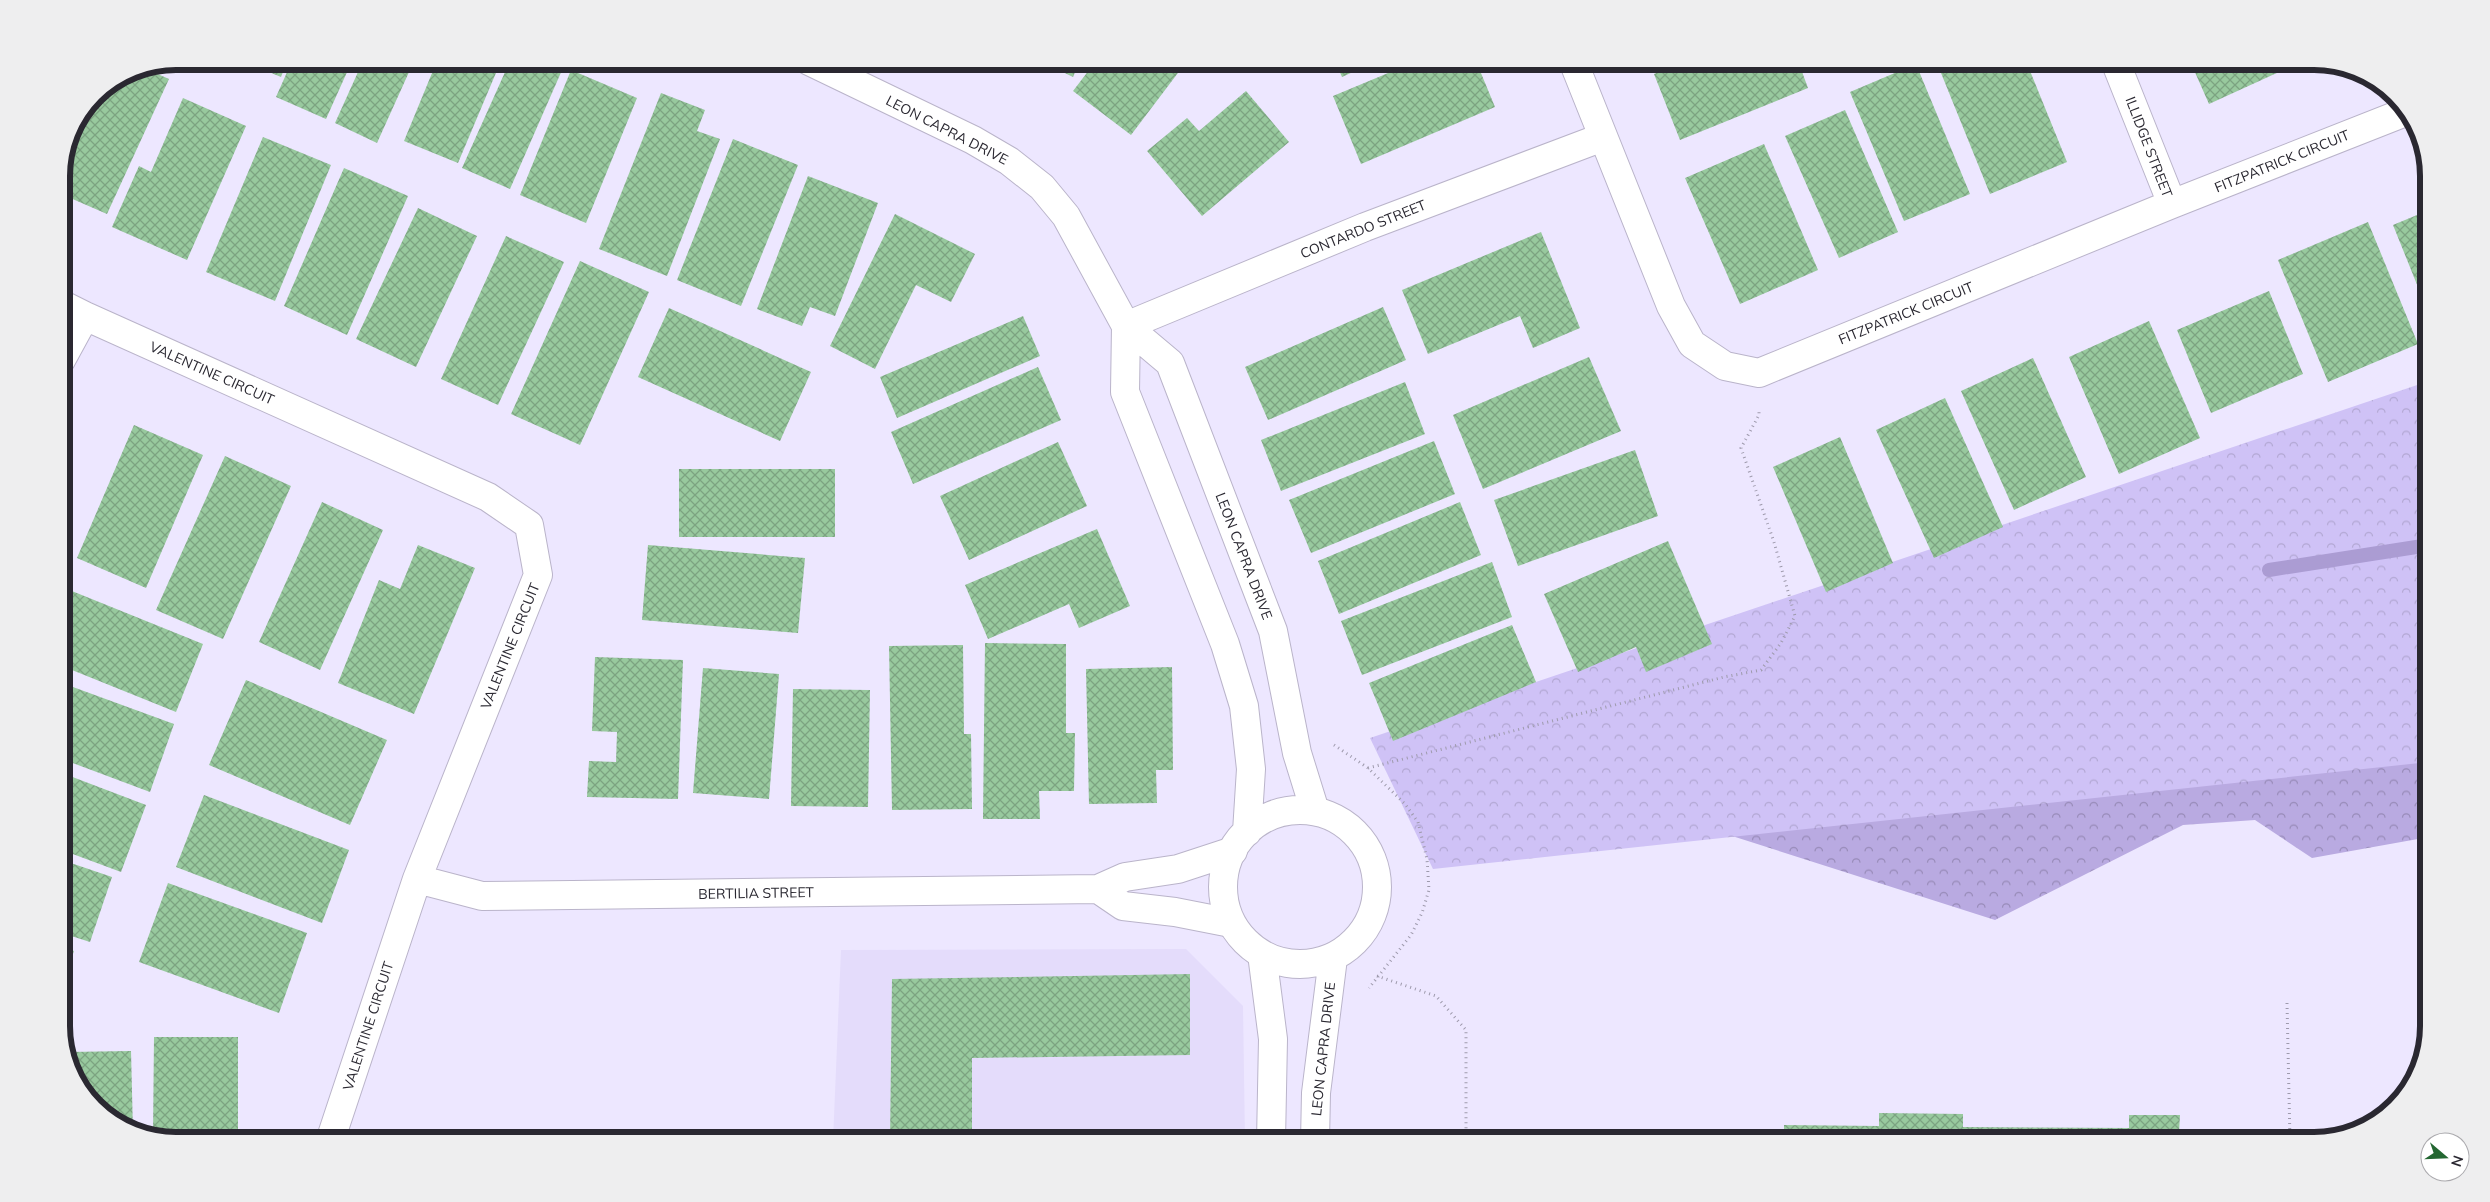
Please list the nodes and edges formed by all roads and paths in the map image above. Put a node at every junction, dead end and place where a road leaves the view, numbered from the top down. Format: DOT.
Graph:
graph roads {
  1 [pos="828,70"];
  2 [pos="1577,70"];
  3 [pos="2120,70"];
  4 [pos="2400,114"];
  5 [pos="1603,137"];
  6 [pos="2172,204"];
  7 [pos="73,310"];
  8 [pos="70,324"];
  9 [pos="1126,326"];
  10 [pos="1759,373"];
  11 [pos="1297,753"];
  12 [pos="1368,768"];
  13 [pos="1315,811"];
  14 [pos="1240,841"];
  15 [pos="417,879"];
  16 [pos="1098,889"];
  17 [pos="1231,923"];
  18 [pos="1262,954"];
  19 [pos="1333,958"];
  20 [pos="1377,976"];
  21 [pos="1366,991"];
  22 [pos="2287,1003"];
  23 [pos="333,1132"];
  24 [pos="1271,1132"];
  25 [pos="1315,1132"];
  26 [pos="1466,1132"];
  27 [pos="2290,1132"];
  1 -- 9 [label="street, LEON CAPRA DRIVE"];
  2 -- 5 [label="street"];
  3 -- 6 [label="street, ILLIDGE STREET"];
  4 -- 6 [label="street, FITZPATRICK CIRCUIT"];
  5 -- 9 [label="street, CONTARDO STREET"];
  5 -- 10 [label="street"];
  6 -- 10 [label="street, FITZPATRICK CIRCUIT"];
  7 -- 8 [label="street"];
  7 -- 15 [label="street, VALENTINE CIRCUIT"];
  9 -- 11 [label="street, LEON CAPRA DRIVE"];
  9 -- 14 [label="street, LEON CAPRA DRIVE"];
  10 -- 12 [label="path"];
  11 -- 12 [label="path"];
  11 -- 13 [label="street, LEON CAPRA DRIVE"];
  12 -- 20 [label="path"];
  13 -- 14 [label="street"];
  13 -- 19 [label="street"];
  14 -- 16 [label="street, BERTILIA STREET"];
  14 -- 17 [label="street"];
  15 -- 16 [label="street, BERTILIA STREET"];
  15 -- 23 [label="street, VALENTINE CIRCUIT"];
  16 -- 17 [label="street"];
  17 -- 18 [label="street"];
  18 -- 19 [label="street"];
  18 -- 24 [label="street"];
  19 -- 25 [label="street, LEON CAPRA DRIVE"];
  20 -- 21 [label="path"];
  20 -- 26 [label="path"];
  22 -- 27 [label="path"];
}
